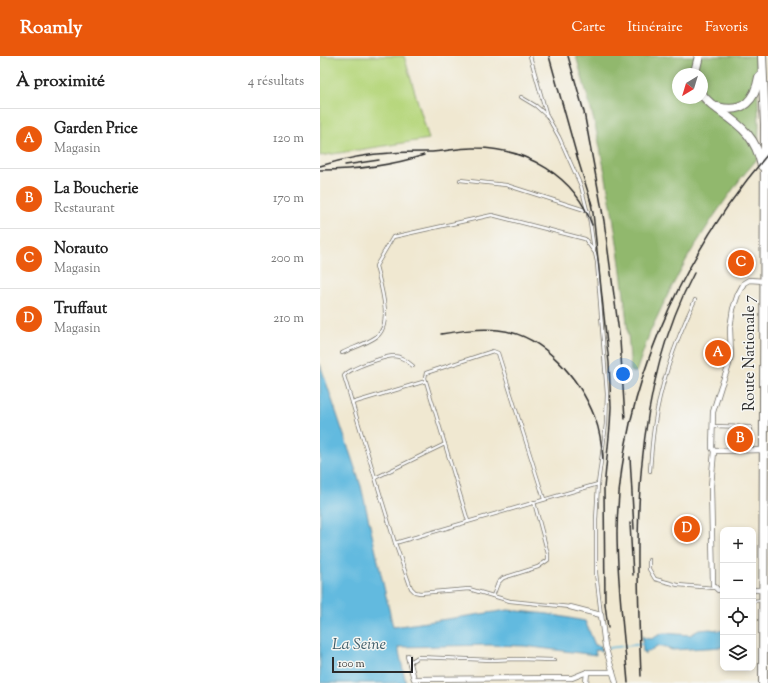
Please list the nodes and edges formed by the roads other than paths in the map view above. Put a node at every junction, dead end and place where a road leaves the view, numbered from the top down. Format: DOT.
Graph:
graph roads {
  1 [pos="530,56"];
  2 [pos="699,56"];
  3 [pos="762,60"];
  4 [pos="696,68"];
  5 [pos="521,97"];
  6 [pos="708,100"];
  7 [pos="714,106"];
  8 [pos="547,116"];
  9 [pos="764,179"];
  10 [pos="460,180"];
  11 [pos="588,211"];
  12 [pos="595,253"];
  13 [pos="764,280"];
  14 [pos="695,300"];
  15 [pos="342,353"];
  16 [pos="413,366"];
  17 [pos="426,381"];
  18 [pos="352,403"];
  19 [pos="712,426"];
  20 [pos="750,443"];
  21 [pos="445,444"];
  22 [pos="763,450"];
  23 [pos="714,451"];
  24 [pos="650,471"];
  25 [pos="375,478"];
  26 [pos="598,484"];
  27 [pos="544,499"];
  28 [pos="534,502"];
  29 [pos="468,521"];
  30 [pos="395,543"];
  31 [pos="649,560"];
  32 [pos="715,588"];
  33 [pos="765,588"];
  34 [pos="720,590"];
  35 [pos="493,596"];
  36 [pos="763,600"];
  37 [pos="756,601"];
  38 [pos="570,607"];
  39 [pos="600,615"];
  40 [pos="766,654"];
  41 [pos="408,656"];
  42 [pos="554,660"];
  43 [pos="409,662"];
  44 [pos="587,672"];
  45 [pos="613,672"];
  46 [pos="586,683"];
  47 [pos="616,683"];
  48 [pos="763,683"];
  1 -- 8 [label="lane"];
  2 -- 4 [label="main road"];
  3 -- 7 [label="main road"];
  3 -- 9 [label="main road, Route Nationale 7"];
  5 -- 8 [label="lane"];
  6 -- 7 [label="main road"];
  7 -- 9 [label="main road"];
  8 -- 11 [label="lane"];
  9 -- 13 [label="main road, Route Nationale 7"];
  10 -- 11 [label="lane"];
  11 -- 12 [label="lane"];
  12 -- 15 [label="lane"];
  12 -- 26 [label="lane"];
  13 -- 19 [label="street"];
  13 -- 22 [label="main road, Route Nationale 7"];
  14 -- 24 [label="lane"];
  16 -- 18 [label="lane"];
  17 -- 18 [label="lane"];
  17 -- 21 [label="lane"];
  17 -- 27 [label="lane"];
  18 -- 25 [label="lane"];
  19 -- 20 [label="lane"];
  19 -- 23 [label="street"];
  21 -- 25 [label="lane"];
  21 -- 29 [label="lane"];
  22 -- 23 [label="street"];
  22 -- 33 [label="main road, Route Nationale 7"];
  23 -- 32 [label="street"];
  25 -- 30 [label="lane"];
  26 -- 27 [label="lane"];
  26 -- 39 [label="lane"];
  27 -- 28 [label="lane"];
  28 -- 29 [label="lane"];
  28 -- 35 [label="lane"];
  29 -- 30 [label="lane"];
  30 -- 35 [label="lane"];
  31 -- 32 [label="lane"];
  32 -- 34 [label="street"];
  33 -- 36 [label="main road, Route Nationale 7"];
  35 -- 38 [label="lane"];
  36 -- 37 [label="lane"];
  36 -- 40 [label="main road, Route Nationale 7"];
  38 -- 39 [label="street"];
  39 -- 45 [label="street"];
  40 -- 48 [label="main road, Route Nationale 7"];
  41 -- 43 [label="street"];
  42 -- 43 [label="lane"];
  43 -- 44 [label="street"];
  44 -- 45 [label="street"];
  44 -- 46 [label="street"];
  45 -- 47 [label="street"];
}
